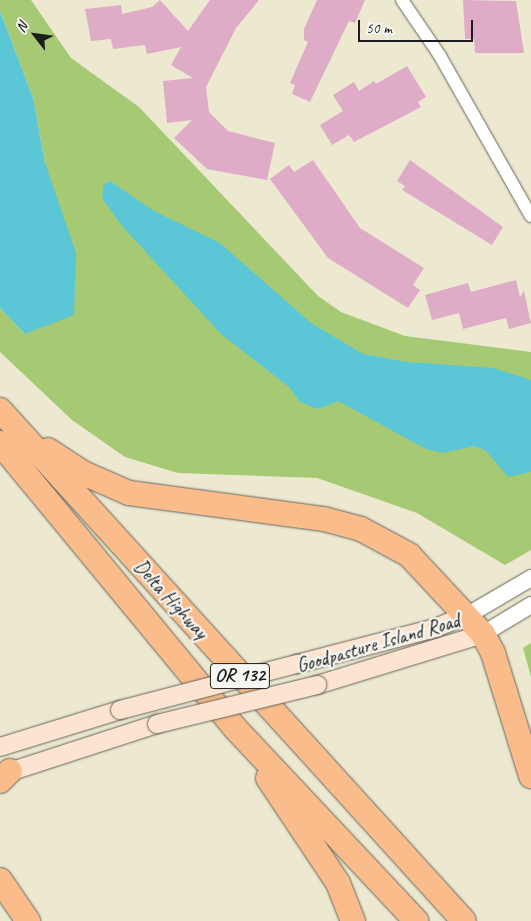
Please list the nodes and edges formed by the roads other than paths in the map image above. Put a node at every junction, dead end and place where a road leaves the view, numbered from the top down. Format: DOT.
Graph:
graph roads {
  1 [pos="402,0"];
  2 [pos="531,216"];
  3 [pos="0,410"];
  4 [pos="9,436"];
  5 [pos="531,578"];
  6 [pos="531,604"];
  7 [pos="468,615"];
  8 [pos="483,634"];
  9 [pos="235,728"];
  10 [pos="0,747"];
  11 [pos="3,776"];
  12 [pos="531,776"];
  13 [pos="0,880"];
  14 [pos="28,921"];
  15 [pos="353,921"];
  16 [pos="416,921"];
  17 [pos="464,921"];
  1 -- 2 [label="street"];
  3 -- 4 [label="highway, Delta Highway / OR 132"];
  4 -- 7 [label="highway"];
  4 -- 9 [label="highway, Delta Highway / OR 132"];
  4 -- 17 [label="highway, Delta Highway / OR 132"];
  5 -- 7 [label="street, Goodpasture Island Road"];
  6 -- 8 [label="street, Goodpasture Island Road"];
  7 -- 8 [label="highway"];
  7 -- 10 [label="main road, Goodpasture Island Road, bridge"];
  8 -- 11 [label="main road, Goodpasture Island Road, bridge"];
  8 -- 12 [label="highway"];
  9 -- 15 [label="highway"];
  9 -- 16 [label="highway, Delta Highway / OR 132"];
  13 -- 14 [label="highway"];
}
